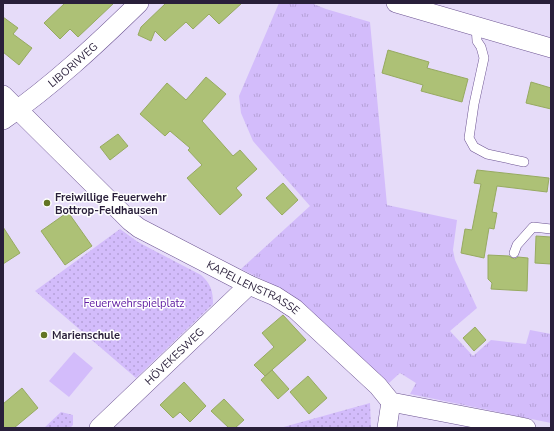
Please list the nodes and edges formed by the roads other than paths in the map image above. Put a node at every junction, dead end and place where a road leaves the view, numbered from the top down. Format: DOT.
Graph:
graph roads {
  1 [pos="138,3"];
  2 [pos="396,3"];
  3 [pos="476,26"];
  4 [pos="551,48"];
  5 [pos="3,94"];
  6 [pos="11,115"];
  7 [pos="524,162"];
  8 [pos="551,229"];
  9 [pos="514,253"];
  10 [pos="250,285"];
  11 [pos="391,402"];
  12 [pos="99,428"];
  13 [pos="387,428"];
  14 [pos="526,428"];
  1 -- 6 [label="street, LIBORIWEG"];
  2 -- 3 [label="street"];
  3 -- 4 [label="street"];
  3 -- 7 [label="lane"];
  5 -- 6 [label="street, KAPELLENSTRASSE"];
  6 -- 10 [label="street, KAPELLENSTRASSE"];
  8 -- 9 [label="lane"];
  10 -- 11 [label="street, KAPELLENSTRASSE"];
  10 -- 12 [label="street, HÖVEKESWEG"];
  11 -- 13 [label="street"];
  11 -- 14 [label="street"];
}
